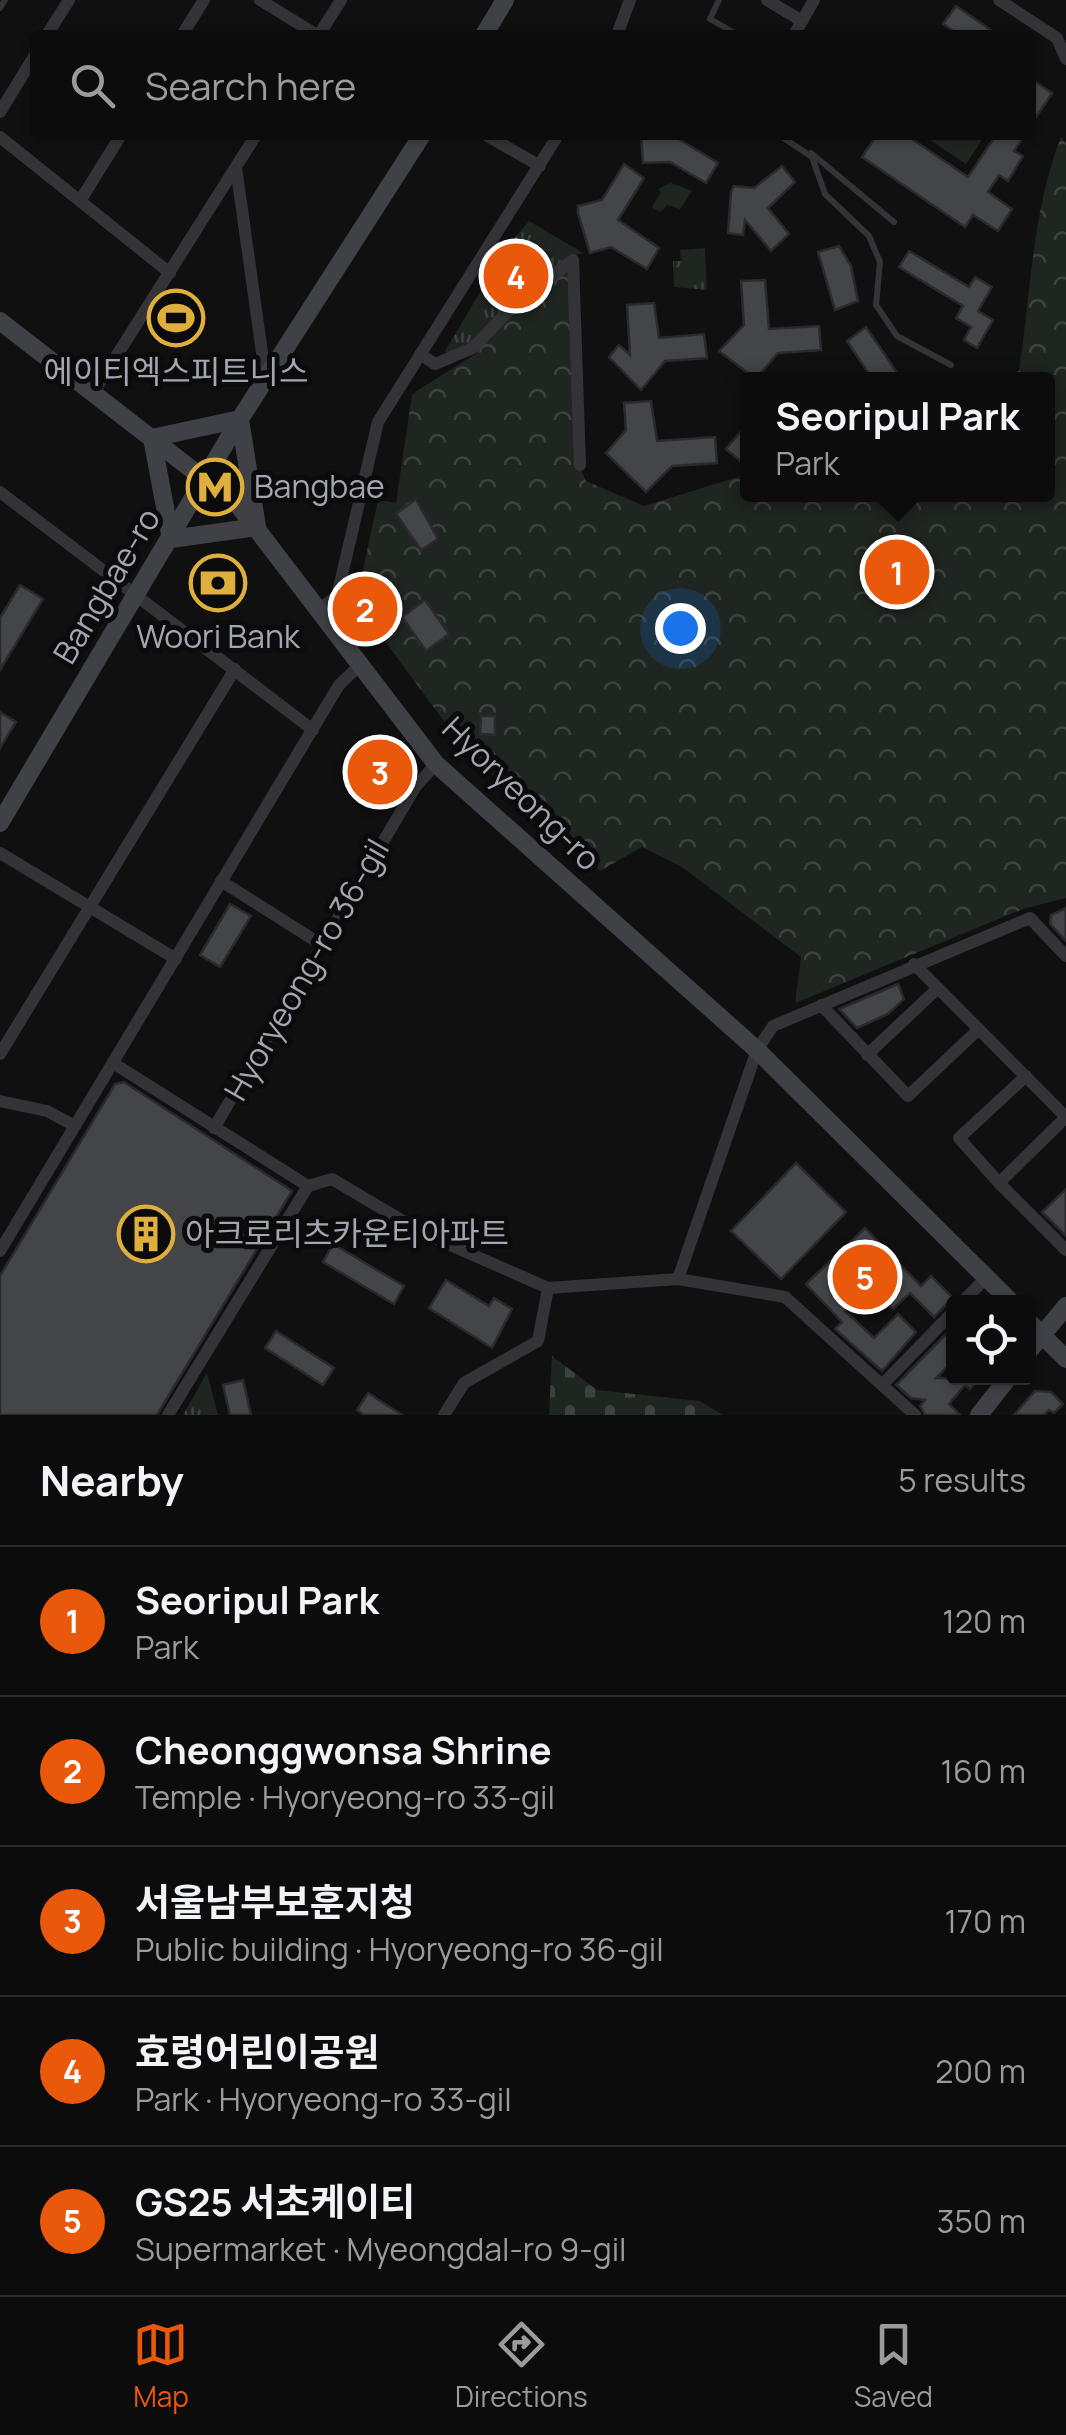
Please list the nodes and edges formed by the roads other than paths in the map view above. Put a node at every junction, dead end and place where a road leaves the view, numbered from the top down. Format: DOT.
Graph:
graph roads {
  1 [pos="5,0"];
  2 [pos="69,0"];
  3 [pos="204,0"];
  4 [pos="260,0"];
  5 [pos="341,0"];
  6 [pos="505,0"];
  7 [pos="630,0"];
  8 [pos="719,0"];
  9 [pos="767,0"];
  10 [pos="814,0"];
  11 [pos="1000,0"];
  12 [pos="0,8"];
  13 [pos="802,21"];
  14 [pos="51,30"];
  15 [pos="185,30"];
  16 [pos="310,30"];
  17 [pos="321,30"];
  18 [pos="487,30"];
  19 [pos="620,30"];
  20 [pos="729,30"];
  21 [pos="797,30"];
  22 [pos="1061,36"];
  23 [pos="1066,59"];
  24 [pos="30,63"];
  25 [pos="0,112"];
  26 [pos="0,137"];
  27 [pos="118,140"];
  28 [pos="253,140"];
  29 [pos="419,140"];
  30 [pos="495,140"];
  31 [pos="555,140"];
  32 [pos="787,140"];
  33 [pos="789,140"];
  34 [pos="540,166"];
  35 [pos="236,167"];
  36 [pos="80,201"];
  37 [pos="894,222"];
  38 [pos="170,273"];
  39 [pos="4,330"];
  40 [pos="420,354"];
  41 [pos="952,365"];
  42 [pos="266,381"];
  43 [pos="92,393"];
  44 [pos="240,419"];
  45 [pos="152,438"];
  46 [pos="580,465"];
  47 [pos="208,480"];
  48 [pos="0,492"];
  49 [pos="257,527"];
  50 [pos="170,538"];
  51 [pos="136,593"];
  52 [pos="336,596"];
  53 [pos="321,608"];
  54 [pos="365,609"];
  55 [pos="362,663"];
  56 [pos="235,668"];
  57 [pos="313,730"];
  58 [pos="436,764"];
  59 [pos="0,823"];
  60 [pos="0,853"];
  61 [pos="221,881"];
  62 [pos="90,907"];
  63 [pos="322,944"];
  64 [pos="1066,956"];
  65 [pos="176,959"];
  66 [pos="914,964"];
  67 [pos="938,988"];
  68 [pos="822,1005"];
  69 [pos="979,1030"];
  70 [pos="757,1050"];
  71 [pos="0,1054"];
  72 [pos="867,1055"];
  73 [pos="113,1064"];
  74 [pos="1026,1076"];
  75 [pos="0,1102"];
  76 [pos="1066,1117"];
  77 [pos="75,1126"];
  78 [pos="214,1128"];
  79 [pos="999,1184"];
  80 [pos="308,1186"];
  81 [pos="1066,1250"];
  82 [pos="0,1251"];
  83 [pos="986,1278"];
  84 [pos="678,1279"];
  85 [pos="548,1288"];
  86 [pos="969,1295"];
  87 [pos="1003,1295"];
  88 [pos="1066,1306"];
  89 [pos="946,1319"];
  90 [pos="1036,1327"];
  91 [pos="1036,1329"];
  92 [pos="1066,1359"];
  93 [pos="882,1385"];
  94 [pos="1003,1385"];
  95 [pos="168,1415"];
  96 [pos="444,1415"];
  97 [pos="915,1415"];
  98 [pos="979,1415"];
  1 -- 12 [label="lane"];
  2 -- 14 [label="street"];
  3 -- 15 [label="street"];
  4 -- 16 [label="street"];
  5 -- 17 [label="street"];
  6 -- 18 [label="main road"];
  7 -- 19 [label="street"];
  8 -- 20 [label="lane"];
  9 -- 13 [label="street"];
  10 -- 13 [label="street"];
  11 -- 22 [label="street"];
  13 -- 21 [label="street"];
  22 -- 23 [label="street"];
  24 -- 25 [label="street"];
  26 -- 36 [label="street"];
  27 -- 36 [label="street"];
  28 -- 35 [label="street"];
  29 -- 42 [label="main road, Bangbae-ro"];
  30 -- 34 [label="street"];
  31 -- 34 [label="street"];
  32 -- 41 [label="lane"];
  33 -- 37 [label="lane"];
  34 -- 40 [label="street"];
  35 -- 38 [label="street"];
  35 -- 42 [label="street"];
  36 -- 38 [label="street"];
  38 -- 43 [label="street"];
  39 -- 43 [label="main road, Hyoryeong-ro"];
  40 -- 46 [label="street"];
  40 -- 52 [label="street"];
  42 -- 44 [label="main road, Bangbae-ro"];
  43 -- 45 [label="main road, Hyoryeong-ro"];
  44 -- 45 [label="main road"];
  44 -- 47 [label="main road, Bangbae-ro"];
  44 -- 49 [label="main road"];
  45 -- 47 [label="main road, Hyoryeong-ro"];
  45 -- 50 [label="main road"];
  47 -- 49 [label="main road, Hyoryeong-ro"];
  47 -- 50 [label="main road, Bangbae-ro"];
  48 -- 51 [label="street"];
  49 -- 50 [label="main road"];
  49 -- 53 [label="main road, Hyoryeong-ro"];
  50 -- 51 [label="main road, Bangbae-ro"];
  51 -- 56 [label="street"];
  51 -- 59 [label="main road, Bangbae-ro"];
  52 -- 53 [label="street"];
  52 -- 54 [label="street"];
  53 -- 55 [label="main road, Hyoryeong-ro"];
  55 -- 57 [label="street"];
  55 -- 58 [label="main road, Hyoryeong-ro"];
  56 -- 57 [label="street"];
  56 -- 62 [label="street"];
  57 -- 61 [label="street"];
  58 -- 63 [label="street, Hyoryeong-ro 36-gil"];
  58 -- 70 [label="main road, Hyoryeong-ro"];
  60 -- 62 [label="street"];
  61 -- 63 [label="street"];
  61 -- 65 [label="street"];
  62 -- 65 [label="street"];
  62 -- 71 [label="street"];
  63 -- 78 [label="street, Hyoryeong-ro 36-gil"];
  64 -- 66 [label="street"];
  65 -- 73 [label="street"];
  66 -- 67 [label="street"];
  66 -- 68 [label="street"];
  67 -- 69 [label="street"];
  67 -- 72 [label="street"];
  68 -- 70 [label="street"];
  68 -- 72 [label="street"];
  69 -- 72 [label="street"];
  69 -- 74 [label="street"];
  70 -- 83 [label="main road, Hyoryeong-ro"];
  70 -- 84 [label="street"];
  73 -- 77 [label="street"];
  73 -- 78 [label="street"];
  74 -- 76 [label="street"];
  74 -- 79 [label="street"];
  75 -- 77 [label="street"];
  76 -- 79 [label="street"];
  77 -- 82 [label="street"];
  78 -- 80 [label="street"];
  79 -- 81 [label="street"];
  80 -- 85 [label="street"];
  80 -- 95 [label="street"];
  83 -- 86 [label="street"];
  83 -- 87 [label="main road, Hyoryeong-ro"];
  84 -- 85 [label="street"];
  84 -- 93 [label="street"];
  85 -- 96 [label="street"];
  88 -- 90 [label="main road"];
  89 -- 93 [label="street"];
  91 -- 92 [label="main road"];
  93 -- 97 [label="street"];
  94 -- 98 [label="main road"];
}
